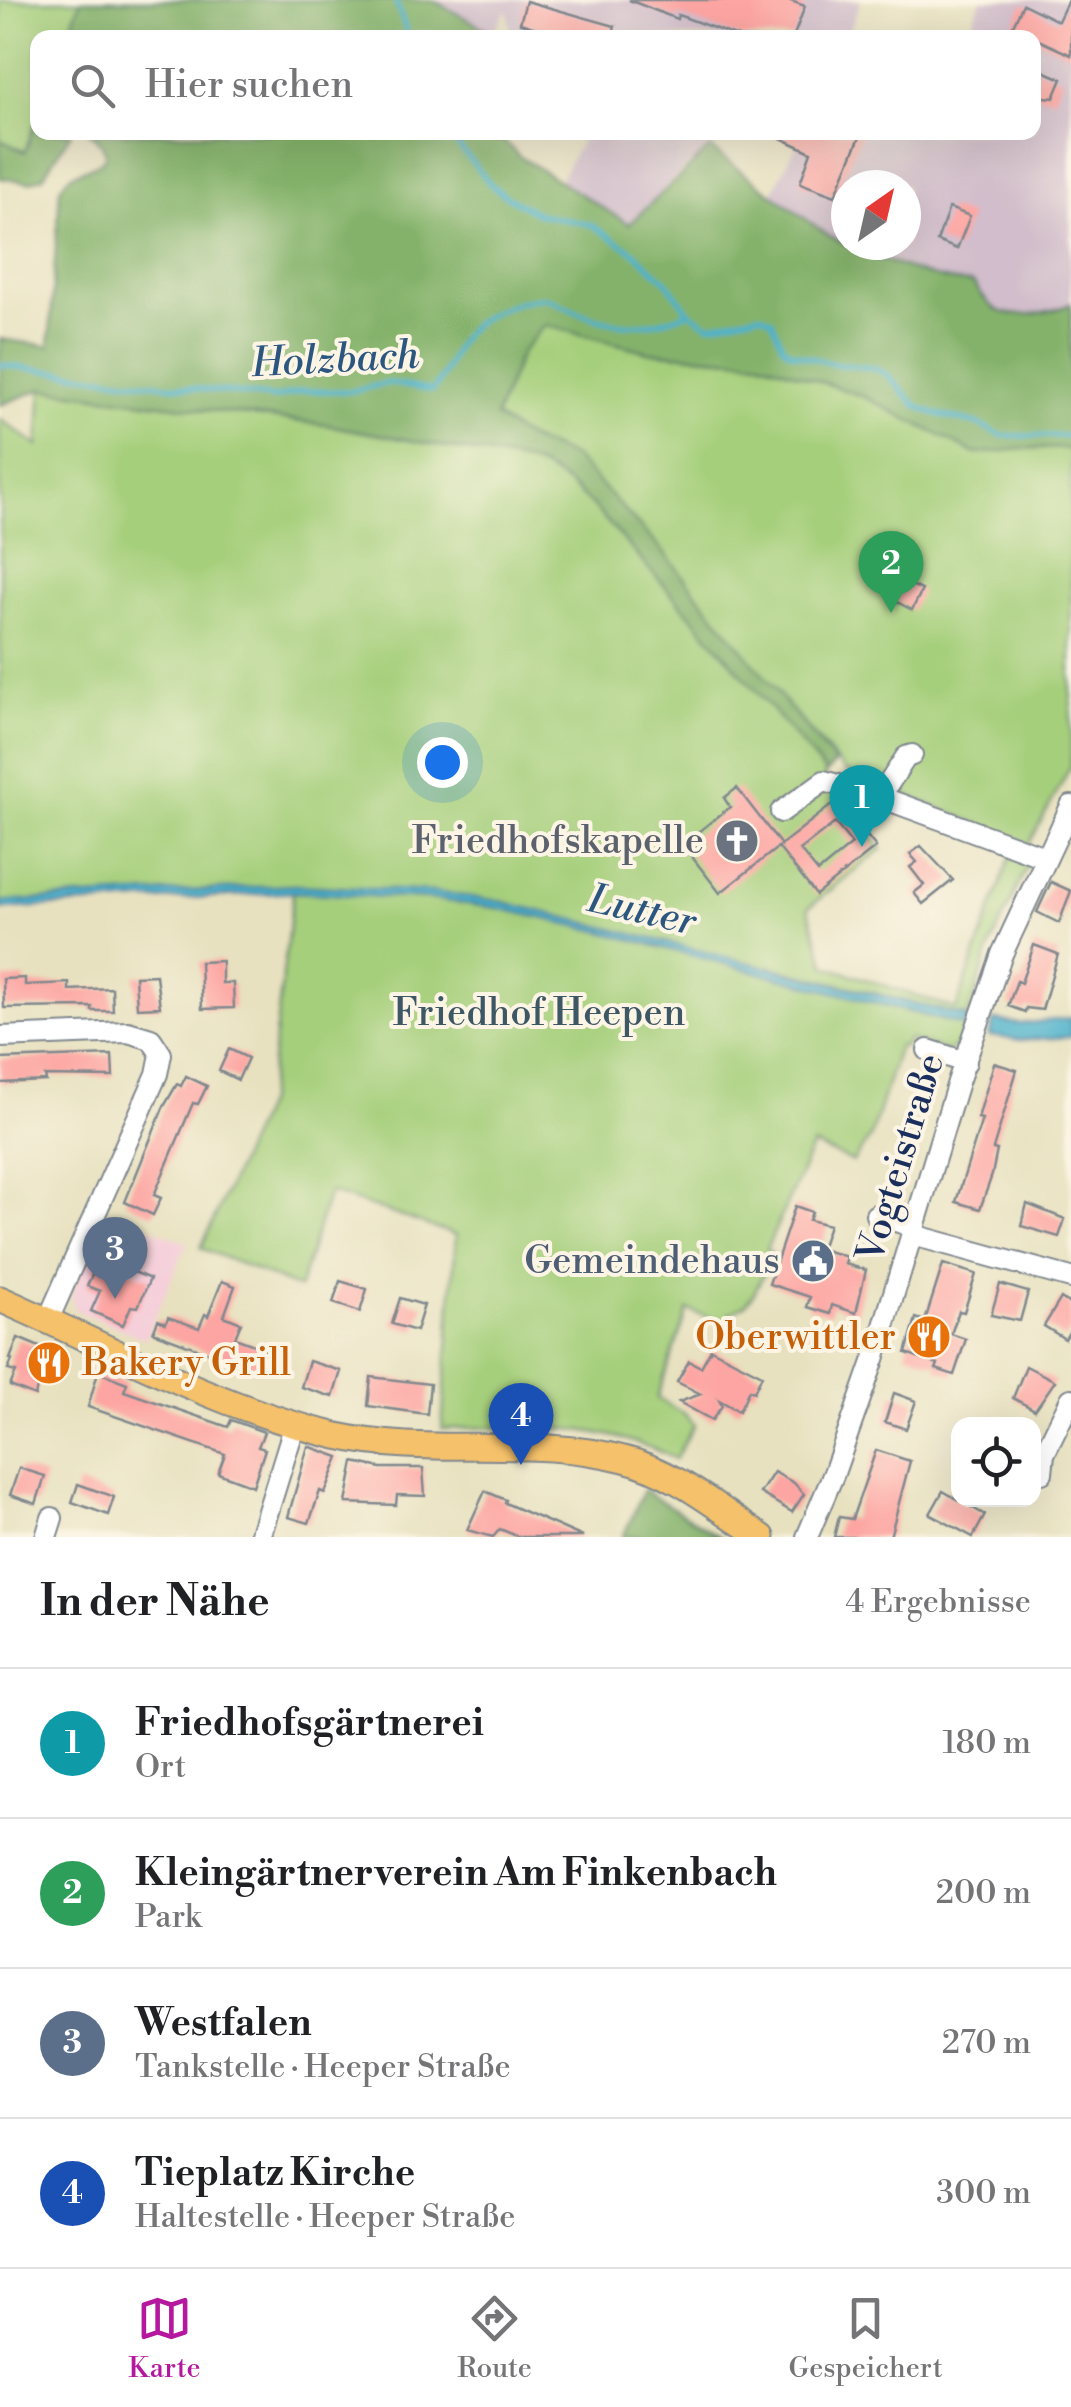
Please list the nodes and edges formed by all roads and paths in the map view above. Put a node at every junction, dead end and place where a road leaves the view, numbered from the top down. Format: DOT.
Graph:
graph roads {
  1 [pos="912,755"];
  2 [pos="880,797"];
  3 [pos="1071,806"];
  4 [pos="781,812"];
  5 [pos="1044,857"];
  6 [pos="0,1037"];
  7 [pos="928,1050"];
  8 [pos="966,1062"];
  9 [pos="876,1215"];
  10 [pos="914,1231"];
  11 [pos="1070,1274"];
  12 [pos="0,1299"];
  13 [pos="48,1320"];
  14 [pos="1071,1399"];
  15 [pos="295,1424"];
  16 [pos="1042,1473"];
  17 [pos="260,1537"];
  18 [pos="762,1537"];
  19 [pos="807,1537"];
  1 -- 2 [label="street"];
  2 -- 4 [label="street"];
  2 -- 5 [label="street"];
  3 -- 5 [label="street, Vogteistraße"];
  5 -- 8 [label="street, Vogteistraße"];
  6 -- 13 [label="street"];
  7 -- 8 [label="street"];
  8 -- 10 [label="street, Vogteistraße"];
  9 -- 10 [label="street"];
  10 -- 11 [label="street"];
  10 -- 19 [label="street, Vogteistraße"];
  12 -- 13 [label="main road"];
  13 -- 15 [label="main road"];
  14 -- 16 [label="street"];
  15 -- 17 [label="street"];
  15 -- 18 [label="main road"];
}
